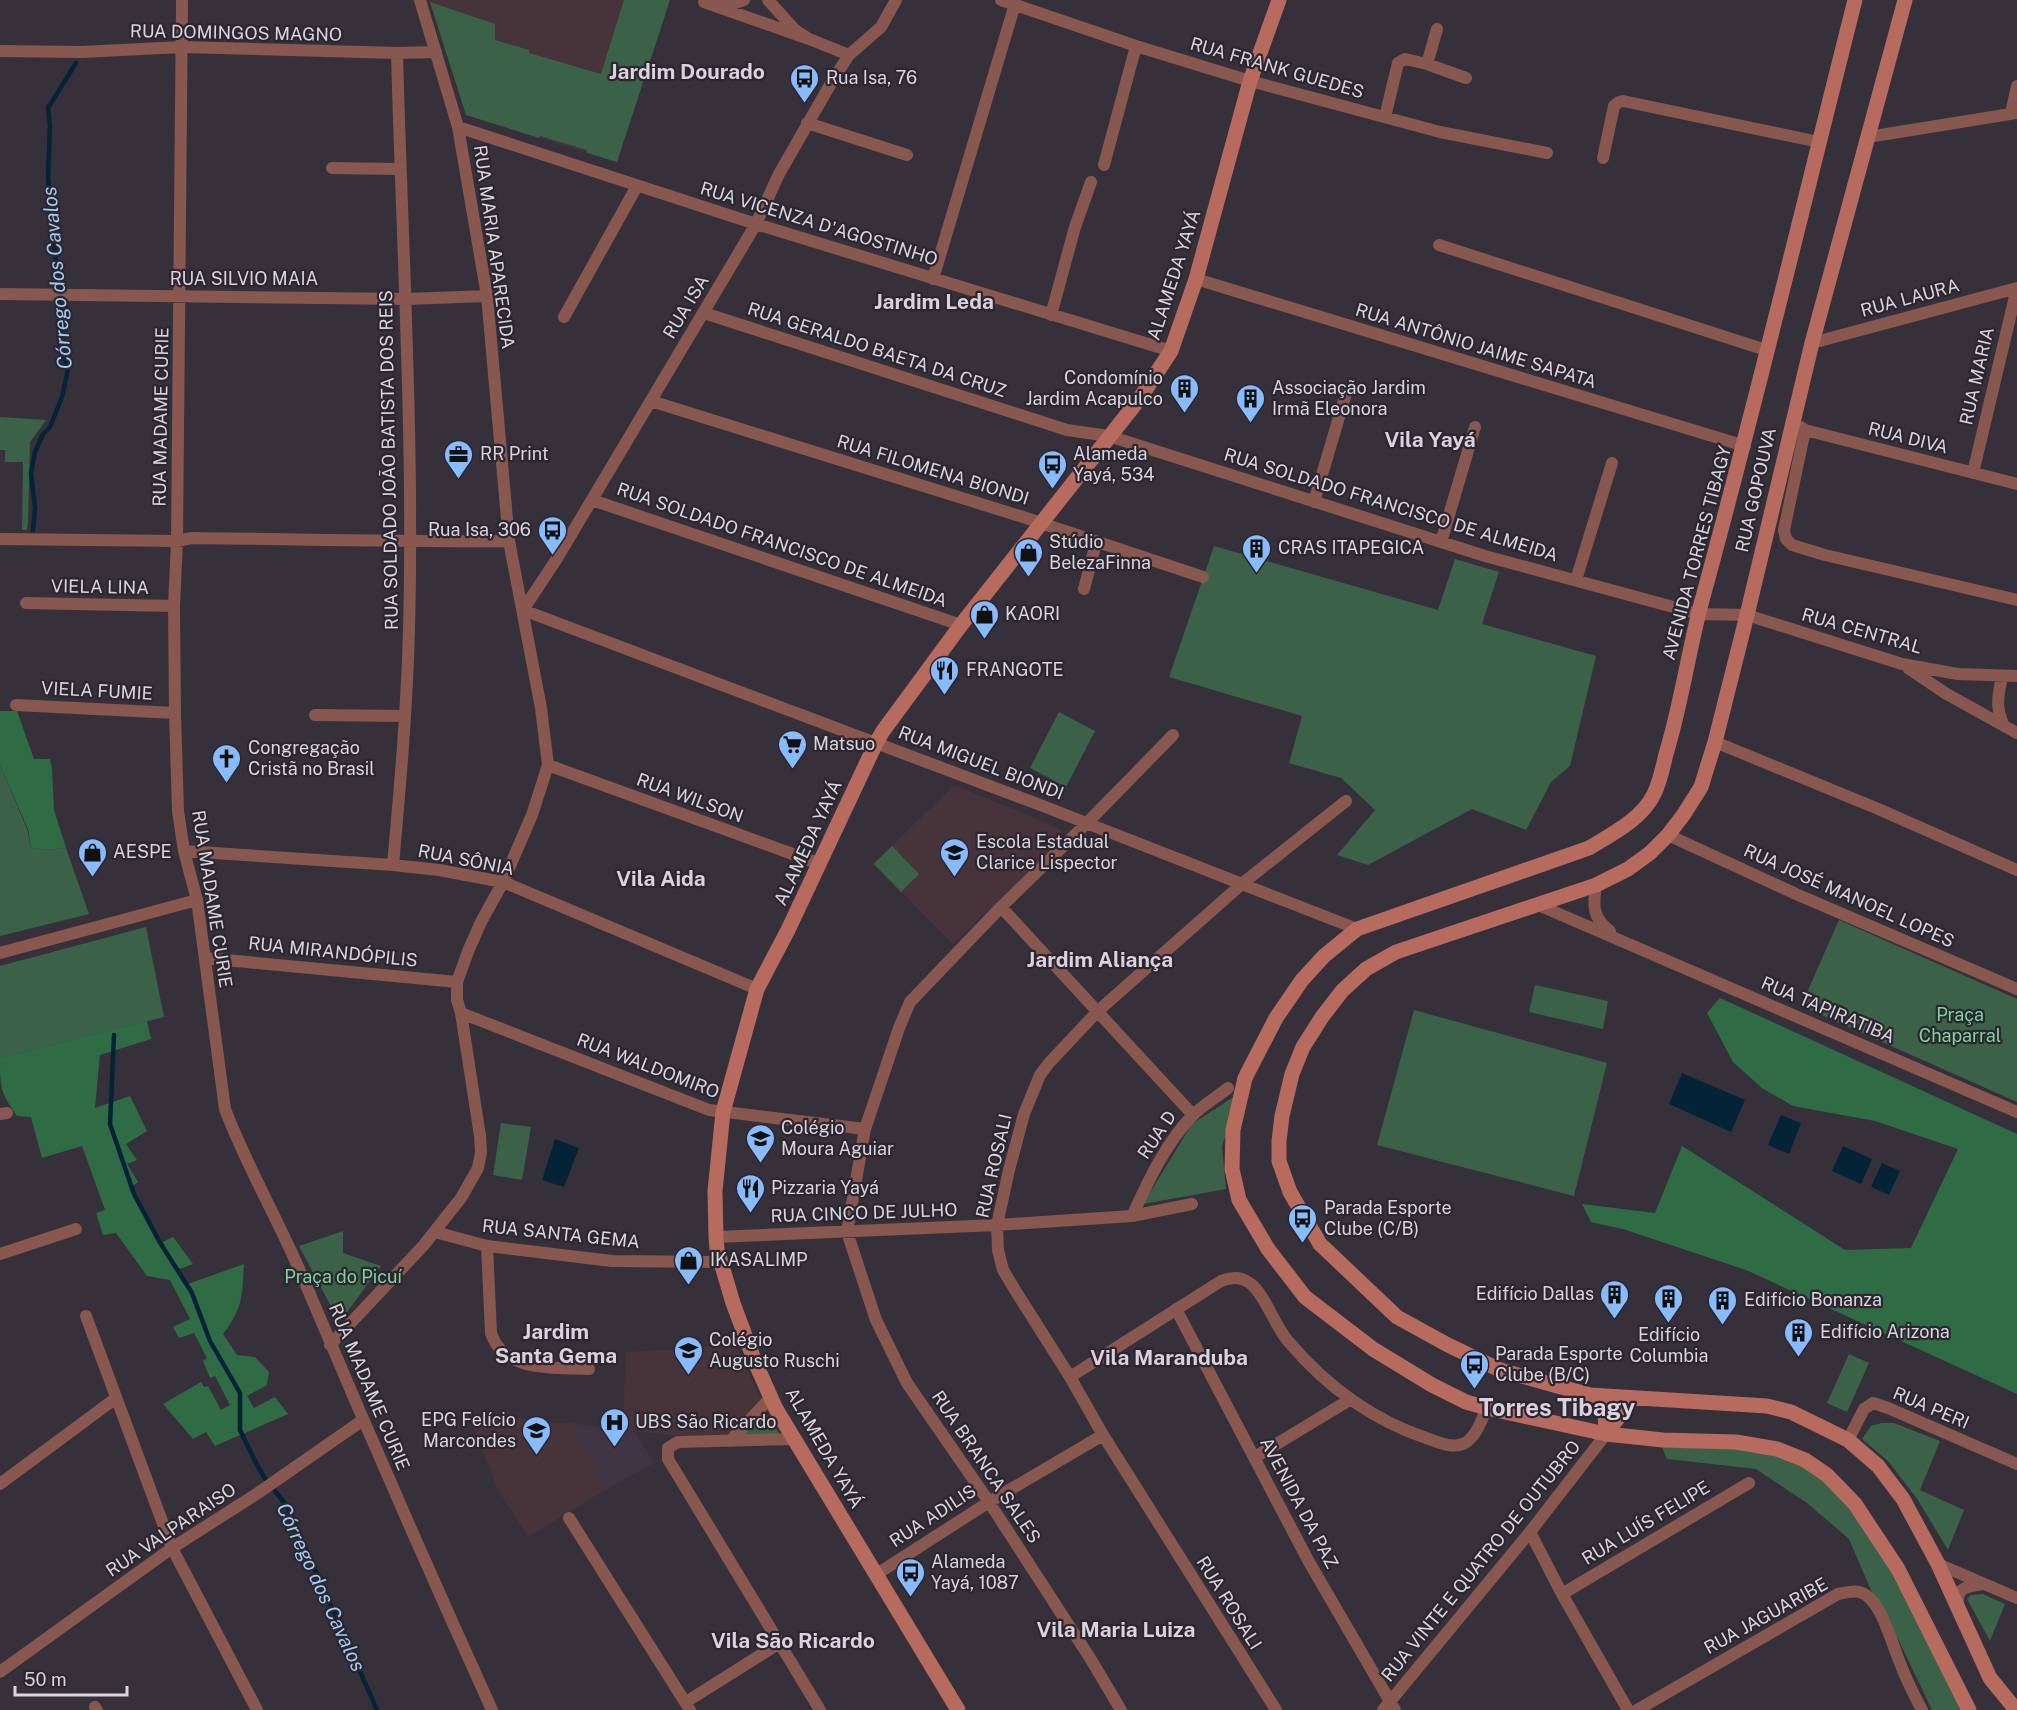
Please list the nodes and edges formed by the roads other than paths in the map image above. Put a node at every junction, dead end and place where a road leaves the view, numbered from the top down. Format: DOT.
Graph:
graph roads {
  1 [pos="182,0"];
  2 [pos="420,0"];
  3 [pos="744,0"];
  4 [pos="768,0"];
  5 [pos="896,0"];
  6 [pos="1001,0"];
  7 [pos="1280,0"];
  8 [pos="1855,0"];
  9 [pos="1905,0"];
  10 [pos="700,1"];
  11 [pos="1015,4"];
  12 [pos="1437,28"];
  13 [pos="809,39"];
  14 [pos="1136,46"];
  15 [pos="182,47"];
  16 [pos="0,51"];
  17 [pos="436,52"];
  18 [pos="398,53"];
  19 [pos="849,55"];
  20 [pos="1428,64"];
  21 [pos="1466,78"];
  22 [pos="1250,81"];
  23 [pos="2017,86"];
  24 [pos="2014,113"];
  25 [pos="1385,117"];
  26 [pos="807,123"];
  27 [pos="458,127"];
  28 [pos="1868,137"];
  29 [pos="1819,142"];
  30 [pos="1547,153"];
  31 [pos="907,155"];
  32 [pos="1603,158"];
  33 [pos="1104,165"];
  34 [pos="332,168"];
  35 [pos="400,170"];
  36 [pos="1091,182"];
  37 [pos="637,186"];
  38 [pos="756,224"];
  39 [pos="1439,245"];
  40 [pos="933,279"];
  41 [pos="1196,279"];
  42 [pos="2017,288"];
  43 [pos="0,294"];
  44 [pos="487,296"];
  45 [pos="180,297"];
  46 [pos="406,299"];
  47 [pos="704,313"];
  48 [pos="1051,315"];
  49 [pos="564,317"];
  50 [pos="1812,343"];
  51 [pos="1767,350"];
  52 [pos="1171,351"];
  53 [pos="1347,390"];
  54 [pos="651,401"];
  55 [pos="1793,421"];
  56 [pos="1475,427"];
  57 [pos="1806,430"];
  58 [pos="1109,436"];
  59 [pos="1745,446"];
  60 [pos="1612,463"];
  61 [pos="1973,473"];
  62 [pos="2017,484"];
  63 [pos="592,500"];
  64 [pos="1314,502"];
  65 [pos="1040,523"];
  66 [pos="0,538"];
  67 [pos="177,541"];
  68 [pos="509,541"];
  69 [pos="410,542"];
  70 [pos="1441,542"];
  71 [pos="1096,543"];
  72 [pos="1203,577"];
  73 [pos="1576,579"];
  74 [pos="1084,589"];
  75 [pos="2017,600"];
  76 [pos="26,603"];
  77 [pos="174,606"];
  78 [pos="523,610"];
  79 [pos="1699,614"];
  80 [pos="1747,615"];
  81 [pos="961,625"];
  82 [pos="1902,664"];
  83 [pos="2002,676"];
  84 [pos="2017,676"];
  85 [pos="16,705"];
  86 [pos="175,713"];
  87 [pos="315,715"];
  88 [pos="405,716"];
  89 [pos="2004,726"];
  90 [pos="2017,733"];
  91 [pos="1173,735"];
  92 [pos="1715,742"];
  93 [pos="876,743"];
  94 [pos="548,765"];
  95 [pos="1346,801"];
  96 [pos="1087,823"];
  97 [pos="1668,835"];
  98 [pos="184,851"];
  99 [pos="820,864"];
  100 [pos="393,865"];
  101 [pos="2017,870"];
  102 [pos="503,882"];
  103 [pos="1243,883"];
  104 [pos="1596,885"];
  105 [pos="197,900"];
  106 [pos="1536,904"];
  107 [pos="1001,907"];
  108 [pos="1357,929"];
  109 [pos="1625,942"];
  110 [pos="0,953"];
  111 [pos="205,958"];
  112 [pos="458,982"];
  113 [pos="757,989"];
  114 [pos="2017,989"];
  115 [pos="1098,1011"];
  116 [pos="461,1013"];
  117 [pos="1228,1088"];
  118 [pos="723,1112"];
  119 [pos="2017,1112"];
  120 [pos="1193,1115"];
  121 [pos="865,1129"];
  122 [pos="1192,1204"];
  123 [pos="1132,1216"];
  124 [pos="997,1225"];
  125 [pos="76,1228"];
  126 [pos="435,1232"];
  127 [pos="847,1232"];
  128 [pos="717,1237"];
  129 [pos="487,1246"];
  130 [pos="0,1254"];
  131 [pos="721,1262"];
  132 [pos="1176,1309"];
  133 [pos="86,1316"];
  134 [pos="330,1345"];
  135 [pos="590,1369"];
  136 [pos="1070,1377"];
  137 [pos="1599,1396"];
  138 [pos="771,1397"];
  139 [pos="116,1398"];
  140 [pos="1351,1399"];
  141 [pos="1632,1399"];
  142 [pos="1487,1408"];
  143 [pos="363,1420"];
  144 [pos="1606,1434"];
  145 [pos="1103,1435"];
  146 [pos="795,1439"];
  147 [pos="1848,1440"];
  148 [pos="730,1441"];
  149 [pos="1255,1457"];
  150 [pos="2017,1464"];
  151 [pos="1749,1483"];
  152 [pos="0,1484"];
  153 [pos="989,1502"];
  154 [pos="569,1518"];
  155 [pos="1530,1532"];
  156 [pos="172,1548"];
  157 [pos="1938,1564"];
  158 [pos="877,1574"];
  159 [pos="1984,1584"];
  160 [pos="1562,1594"];
  161 [pos="2017,1598"];
  162 [pos="1958,1609"];
  163 [pos="778,1644"];
  164 [pos="0,1672"];
  165 [pos="688,1706"];
  166 [pos="1390,1707"];
  167 [pos="1920,1707"];
  168 [pos="254,1709"];
  169 [pos="955,1709"];
  170 [pos="492,1710"];
  171 [pos="820,1710"];
  172 [pos="1121,1710"];
  173 [pos="1276,1710"];
  174 [pos="1628,1710"];
  175 [pos="1637,1710"];
  176 [pos="1907,1710"];
  177 [pos="1969,1710"];
  178 [pos="2016,1710"];
  1 -- 15 [label="street, RUA MADAME CURIE"];
  2 -- 17 [label="street, RUA MARIA APARECIDA"];
  3 -- 10 [label="street"];
  4 -- 13 [label="street"];
  5 -- 19 [label="street, RUA ISA"];
  6 -- 11 [label="street, RUA FRANK GUEDES"];
  7 -- 22 [label="main road, ALAMEDA YAYÁ"];
  8 -- 29 [label="main road, AVENIDA TORRES TIBAGY"];
  9 -- 28 [label="main road, RUA GOPOUVA"];
  10 -- 13 [label="street"];
  11 -- 14 [label="street, RUA FRANK GUEDES"];
  11 -- 40 [label="street"];
  12 -- 20 [label="street"];
  13 -- 19 [label="street"];
  14 -- 22 [label="street, RUA FRANK GUEDES"];
  14 -- 33 [label="street"];
  15 -- 16 [label="street, RUA DOMINGOS MAGNO"];
  15 -- 18 [label="street, RUA DOMINGOS MAGNO"];
  15 -- 45 [label="street, RUA MADAME CURIE"];
  17 -- 18 [label="street, RUA DOMINGOS MAGNO"];
  17 -- 27 [label="street, RUA MARIA APARECIDA"];
  18 -- 35 [label="street, RUA SOLDADO JOÃO BATISTA DOS REIS"];
  19 -- 26 [label="street, RUA ISA"];
  20 -- 21 [label="street"];
  20 -- 25 [label="street"];
  22 -- 25 [label="street, RUA FRANK GUEDES"];
  22 -- 41 [label="main road, ALAMEDA YAYÁ"];
  23 -- 24 [label="street"];
  24 -- 28 [label="street"];
  25 -- 30 [label="street, RUA FRANK GUEDES"];
  26 -- 31 [label="street"];
  26 -- 38 [label="street, RUA ISA"];
  27 -- 37 [label="street, RUA VICENZA D'AGOSTINHO"];
  27 -- 44 [label="street, RUA MARIA APARECIDA"];
  28 -- 50 [label="main road, RUA GOPOUVA"];
  29 -- 32 [label="street"];
  29 -- 51 [label="main road, AVENIDA TORRES TIBAGY"];
  34 -- 35 [label="street"];
  35 -- 46 [label="street, RUA SOLDADO JOÃO BATISTA DOS REIS"];
  36 -- 48 [label="street"];
  37 -- 38 [label="street, RUA VICENZA D'AGOSTINHO"];
  37 -- 49 [label="street"];
  38 -- 40 [label="street, RUA VICENZA D'AGOSTINHO"];
  38 -- 47 [label="street, RUA ISA"];
  39 -- 51 [label="street"];
  40 -- 48 [label="street, RUA VICENZA D'AGOSTINHO"];
  41 -- 52 [label="main road, ALAMEDA YAYÁ"];
  41 -- 59 [label="street, RUA ANTÔNIO JAIME SAPATA"];
  42 -- 50 [label="street, RUA LAURA"];
  42 -- 61 [label="street, RUA MARIA"];
  43 -- 45 [label="street, RUA SILVIO MAIA"];
  44 -- 46 [label="street, RUA SILVIO MAIA"];
  44 -- 68 [label="street, RUA MARIA APARECIDA"];
  45 -- 46 [label="street, RUA SILVIO MAIA"];
  45 -- 67 [label="street, RUA MADAME CURIE"];
  46 -- 69 [label="street, RUA SOLDADO JOÃO BATISTA DOS REIS"];
  47 -- 54 [label="street, RUA ISA"];
  47 -- 58 [label="street, RUA GERALDO BAETA DA CRUZ"];
  48 -- 52 [label="street, RUA VICENZA D'AGOSTINHO"];
  50 -- 55 [label="main road, RUA GOPOUVA"];
  51 -- 59 [label="main road, AVENIDA TORRES TIBAGY"];
  52 -- 58 [label="main road, ALAMEDA YAYÁ"];
  53 -- 64 [label="street"];
  54 -- 63 [label="street, RUA ISA"];
  54 -- 65 [label="street, RUA FILOMENA BIONDI"];
  55 -- 57 [label="street, RUA DIVA"];
  55 -- 80 [label="main road, RUA GOPOUVA"];
  56 -- 70 [label="street"];
  57 -- 61 [label="street, RUA DIVA"];
  57 -- 75 [label="street"];
  58 -- 64 [label="street, RUA SOLDADO FRANCISCO DE ALMEIDA"];
  58 -- 65 [label="main road, ALAMEDA YAYÁ"];
  59 -- 79 [label="main road, AVENIDA TORRES TIBAGY"];
  60 -- 73 [label="street"];
  61 -- 62 [label="street, RUA DIVA"];
  63 -- 78 [label="street, RUA ISA"];
  63 -- 81 [label="street, RUA SOLDADO FRANCISCO DE ALMEIDA"];
  64 -- 70 [label="street, RUA SOLDADO FRANCISCO DE ALMEIDA"];
  65 -- 71 [label="street, RUA FILOMENA BIONDI"];
  65 -- 81 [label="main road, ALAMEDA YAYÁ"];
  66 -- 67 [label="street"];
  67 -- 69 [label="street"];
  67 -- 77 [label="street, RUA MADAME CURIE"];
  68 -- 69 [label="street"];
  68 -- 78 [label="street, RUA MARIA APARECIDA"];
  69 -- 88 [label="street, RUA SOLDADO JOÃO BATISTA DOS REIS"];
  70 -- 73 [label="street, RUA SOLDADO FRANCISCO DE ALMEIDA"];
  71 -- 72 [label="street, RUA FILOMENA BIONDI"];
  71 -- 74 [label="street"];
  73 -- 79 [label="street, RUA SOLDADO FRANCISCO DE ALMEIDA"];
  76 -- 77 [label="street, VIELA LINA"];
  77 -- 86 [label="street, RUA MADAME CURIE"];
  78 -- 93 [label="street, RUA MIGUEL BIONDI"];
  78 -- 94 [label="street, RUA MARIA APARECIDA"];
  79 -- 80 [label="street, RUA CENTRAL"];
  79 -- 108 [label="main road, AVENIDA TORRES TIBAGY"];
  80 -- 82 [label="street, RUA CENTRAL"];
  80 -- 92 [label="main road, RUA GOPOUVA"];
  81 -- 93 [label="main road, ALAMEDA YAYÁ"];
  82 -- 83 [label="street, RUA CENTRAL"];
  82 -- 89 [label="street"];
  83 -- 84 [label="street, RUA CENTRAL"];
  83 -- 89 [label="street"];
  85 -- 86 [label="street, VIELA FUMIE"];
  86 -- 98 [label="street, RUA MADAME CURIE"];
  87 -- 88 [label="street"];
  88 -- 100 [label="street, RUA SOLDADO JOÃO BATISTA DOS REIS"];
  89 -- 90 [label="street"];
  91 -- 96 [label="street"];
  92 -- 97 [label="main road, RUA GOPOUVA"];
  92 -- 101 [label="street"];
  93 -- 96 [label="street, RUA MIGUEL BIONDI"];
  93 -- 99 [label="main road, ALAMEDA YAYÁ"];
  94 -- 99 [label="street, RUA WILSON"];
  94 -- 102 [label="street"];
  95 -- 103 [label="street, RUA ROSALI"];
  96 -- 103 [label="street, RUA MIGUEL BIONDI"];
  96 -- 107 [label="street"];
  97 -- 104 [label="main road, RUA GOPOUVA"];
  97 -- 114 [label="street, RUA JOSÉ MANOEL LOPES"];
  98 -- 100 [label="street, RUA SÔNIA"];
  98 -- 105 [label="street, RUA MADAME CURIE"];
  99 -- 113 [label="main road, ALAMEDA YAYÁ"];
  100 -- 102 [label="street, RUA SÔNIA"];
  102 -- 112 [label="street"];
  102 -- 113 [label="street, RUA SÔNIA"];
  103 -- 108 [label="street, RUA MIGUEL BIONDI"];
  103 -- 115 [label="street, RUA ROSALI"];
  104 -- 106 [label="main road, RUA GOPOUVA"];
  104 -- 109 [label="street, RUA TAPIRATIBA"];
  105 -- 110 [label="street"];
  105 -- 111 [label="street, RUA MADAME CURIE"];
  106 -- 109 [label="street, RUA TAPIRATIBA"];
  106 -- 137 [label="main road, RUA GOPOUVA"];
  107 -- 115 [label="street"];
  107 -- 121 [label="street"];
  108 -- 142 [label="main road, AVENIDA TORRES TIBAGY"];
  109 -- 119 [label="street, RUA TAPIRATIBA"];
  111 -- 112 [label="street, RUA MIRANDÓPILIS"];
  111 -- 134 [label="street, RUA MADAME CURIE"];
  112 -- 116 [label="street"];
  113 -- 118 [label="main road, ALAMEDA YAYÁ"];
  115 -- 120 [label="street"];
  115 -- 124 [label="street, RUA ROSALI"];
  116 -- 118 [label="street, RUA WALDOMIRO"];
  116 -- 126 [label="street"];
  117 -- 120 [label="street, RUA D"];
  118 -- 121 [label="street, RUA WALDOMIRO"];
  118 -- 128 [label="main road, ALAMEDA YAYÁ"];
  120 -- 123 [label="street, RUA D"];
  121 -- 127 [label="street"];
  122 -- 123 [label="street, RUA CINCO DE JULHO"];
  123 -- 124 [label="street, RUA CINCO DE JULHO"];
  124 -- 127 [label="street, RUA CINCO DE JULHO"];
  124 -- 136 [label="street, RUA ROSALI"];
  125 -- 130 [label="street"];
  126 -- 129 [label="street, RUA SANTA GEMA"];
  126 -- 134 [label="street"];
  127 -- 128 [label="street, RUA CINCO DE JULHO"];
  127 -- 153 [label="street, RUA BRANCA SALES"];
  128 -- 131 [label="main road, ALAMEDA YAYÁ"];
  129 -- 131 [label="street, RUA SANTA GEMA"];
  129 -- 135 [label="street"];
  131 -- 138 [label="main road, ALAMEDA YAYÁ"];
  132 -- 136 [label="street"];
  132 -- 140 [label="street"];
  132 -- 149 [label="street, AVENIDA DA PAZ"];
  133 -- 139 [label="street"];
  134 -- 143 [label="street, RUA MADAME CURIE"];
  136 -- 145 [label="street, RUA ROSALI"];
  137 -- 141 [label="main road, RUA GOPOUVA"];
  137 -- 144 [label="main road"];
  138 -- 146 [label="main road, ALAMEDA YAYÁ"];
  138 -- 148 [label="street"];
  139 -- 152 [label="street"];
  139 -- 156 [label="street"];
  140 -- 142 [label="street"];
  140 -- 149 [label="street"];
  141 -- 144 [label="main road"];
  141 -- 147 [label="main road, RUA GOPOUVA"];
  142 -- 144 [label="main road, AVENIDA TORRES TIBAGY"];
  143 -- 156 [label="street, RUA VALPARAISO"];
  143 -- 170 [label="street, RUA MADAME CURIE"];
  144 -- 155 [label="street, RUA VINTE E QUATRO DE OUTUBRO"];
  144 -- 177 [label="main road, AVENIDA TORRES TIBAGY"];
  145 -- 153 [label="street, RUA ADILIS"];
  145 -- 173 [label="street, RUA ROSALI"];
  146 -- 148 [label="street"];
  146 -- 158 [label="main road, ALAMEDA YAYÁ"];
  147 -- 150 [label="street, RUA PERI"];
  147 -- 157 [label="main road, RUA GOPOUVA"];
  148 -- 163 [label="street"];
  149 -- 166 [label="street, AVENIDA DA PAZ"];
  151 -- 160 [label="street, RUA LUÍS FELIPE"];
  153 -- 158 [label="street, RUA ADILIS"];
  153 -- 172 [label="street, RUA BRANCA SALES"];
  154 -- 165 [label="street"];
  155 -- 160 [label="street"];
  155 -- 166 [label="street, RUA VINTE E QUATRO DE OUTUBRO"];
  156 -- 164 [label="street, RUA VALPARAISO"];
  156 -- 168 [label="street"];
  157 -- 159 [label="street"];
  157 -- 162 [label="main road, RUA GOPOUVA"];
  158 -- 169 [label="main road, ALAMEDA YAYÁ"];
  159 -- 161 [label="street"];
  159 -- 162 [label="street"];
  160 -- 174 [label="street"];
  162 -- 178 [label="main road, RUA GOPOUVA"];
  163 -- 165 [label="street"];
  163 -- 171 [label="street"];
  167 -- 175 [label="street, RUA JAGUARIBE"];
  167 -- 176 [label="street"];
}
